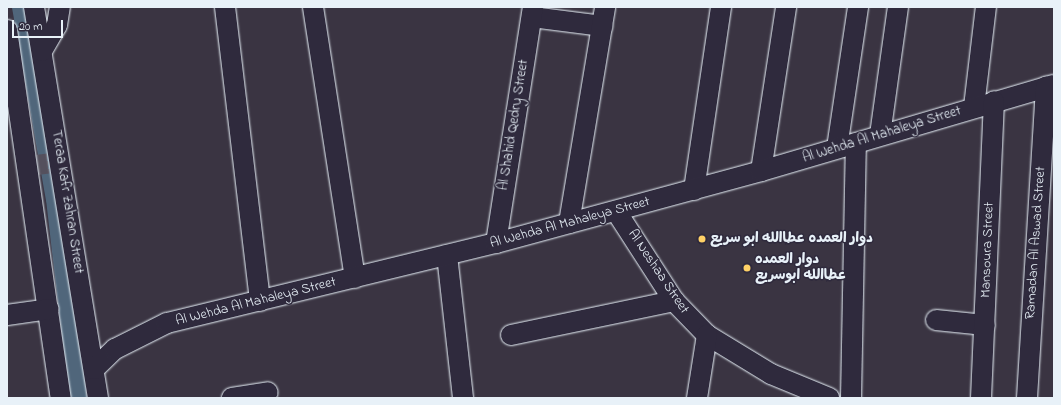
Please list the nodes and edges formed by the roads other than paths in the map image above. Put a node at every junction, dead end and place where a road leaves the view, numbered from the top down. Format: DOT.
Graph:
graph roads {
  1 [pos="34,7"];
  2 [pos="60,7"];
  3 [pos="226,7"];
  4 [pos="313,7"];
  5 [pos="721,7"];
  6 [pos="786,7"];
  7 [pos="858,7"];
  8 [pos="898,7"];
  9 [pos="986,7"];
  10 [pos="533,12"];
  11 [pos="603,17"];
  12 [pos="7,30"];
  13 [pos="42,51"];
  14 [pos="1050,86"];
  15 [pos="994,101"];
  16 [pos="974,107"];
  17 [pos="880,136"];
  18 [pos="846,146"];
  19 [pos="761,171"];
  20 [pos="694,190"];
  21 [pos="616,211"];
  22 [pos="569,224"];
  23 [pos="496,243"];
  24 [pos="447,255"];
  25 [pos="355,278"];
  26 [pos="260,301"];
  27 [pos="674,301"];
  28 [pos="48,309"];
  29 [pos="7,315"];
  30 [pos="936,320"];
  31 [pos="985,325"];
  32 [pos="511,335"];
  33 [pos="707,335"];
  34 [pos="94,369"];
  35 [pos="268,392"];
  36 [pos="61,398"];
  37 [pos="98,398"];
  38 [pos="232,398"];
  39 [pos="463,398"];
  40 [pos="697,398"];
  41 [pos="829,398"];
  42 [pos="851,398"];
  43 [pos="982,398"];
  44 [pos="1027,398"];
  1 -- 13 [label="street, Teraa Kafr Zahran Street"];
  2 -- 13 [label="street"];
  3 -- 26 [label="street"];
  4 -- 25 [label="street"];
  5 -- 20 [label="street"];
  6 -- 19 [label="street"];
  7 -- 18 [label="street"];
  8 -- 17 [label="street"];
  9 -- 16 [label="street"];
  10 -- 11 [label="street"];
  10 -- 23 [label="street, Al Shahid Qedry Street"];
  11 -- 22 [label="street"];
  12 -- 28 [label="street"];
  13 -- 34 [label="street, Teraa Kafr Zahran Street"];
  14 -- 15 [label="street, Al Wehda Al Mahaleya Street"];
  14 -- 44 [label="street, Ramadan Al Aswad Street"];
  15 -- 16 [label="street, Al Wehda Al Mahaleya Street"];
  15 -- 31 [label="street, Mansoura Street"];
  16 -- 17 [label="street, Al Wehda Al Mahaleya Street"];
  17 -- 18 [label="street, Al Wehda Al Mahaleya Street"];
  18 -- 19 [label="street, Al Wehda Al Mahaleya Street"];
  18 -- 42 [label="street"];
  19 -- 20 [label="street, Al Wehda Al Mahaleya Street"];
  20 -- 21 [label="street, Al Wehda Al Mahaleya Street"];
  21 -- 22 [label="street, Al Wehda Al Mahaleya Street"];
  21 -- 27 [label="street, Al Neshaa Street"];
  22 -- 23 [label="street, Al Wehda Al Mahaleya Street"];
  23 -- 24 [label="street, Al Wehda Al Mahaleya Street"];
  24 -- 25 [label="street, Al Wehda Al Mahaleya Street"];
  24 -- 39 [label="street"];
  25 -- 26 [label="street, Al Wehda Al Mahaleya Street"];
  26 -- 34 [label="street, Al Wehda Al Mahaleya Street"];
  27 -- 32 [label="street"];
  27 -- 33 [label="street, Al Neshaa Street"];
  28 -- 29 [label="street"];
  28 -- 36 [label="street"];
  30 -- 31 [label="street"];
  31 -- 43 [label="street, Mansoura Street"];
  33 -- 40 [label="street"];
  33 -- 41 [label="street, Al Neshaa Street"];
  34 -- 37 [label="street, Teraa Kafr Zahran Street"];
  35 -- 38 [label="street"];
}
